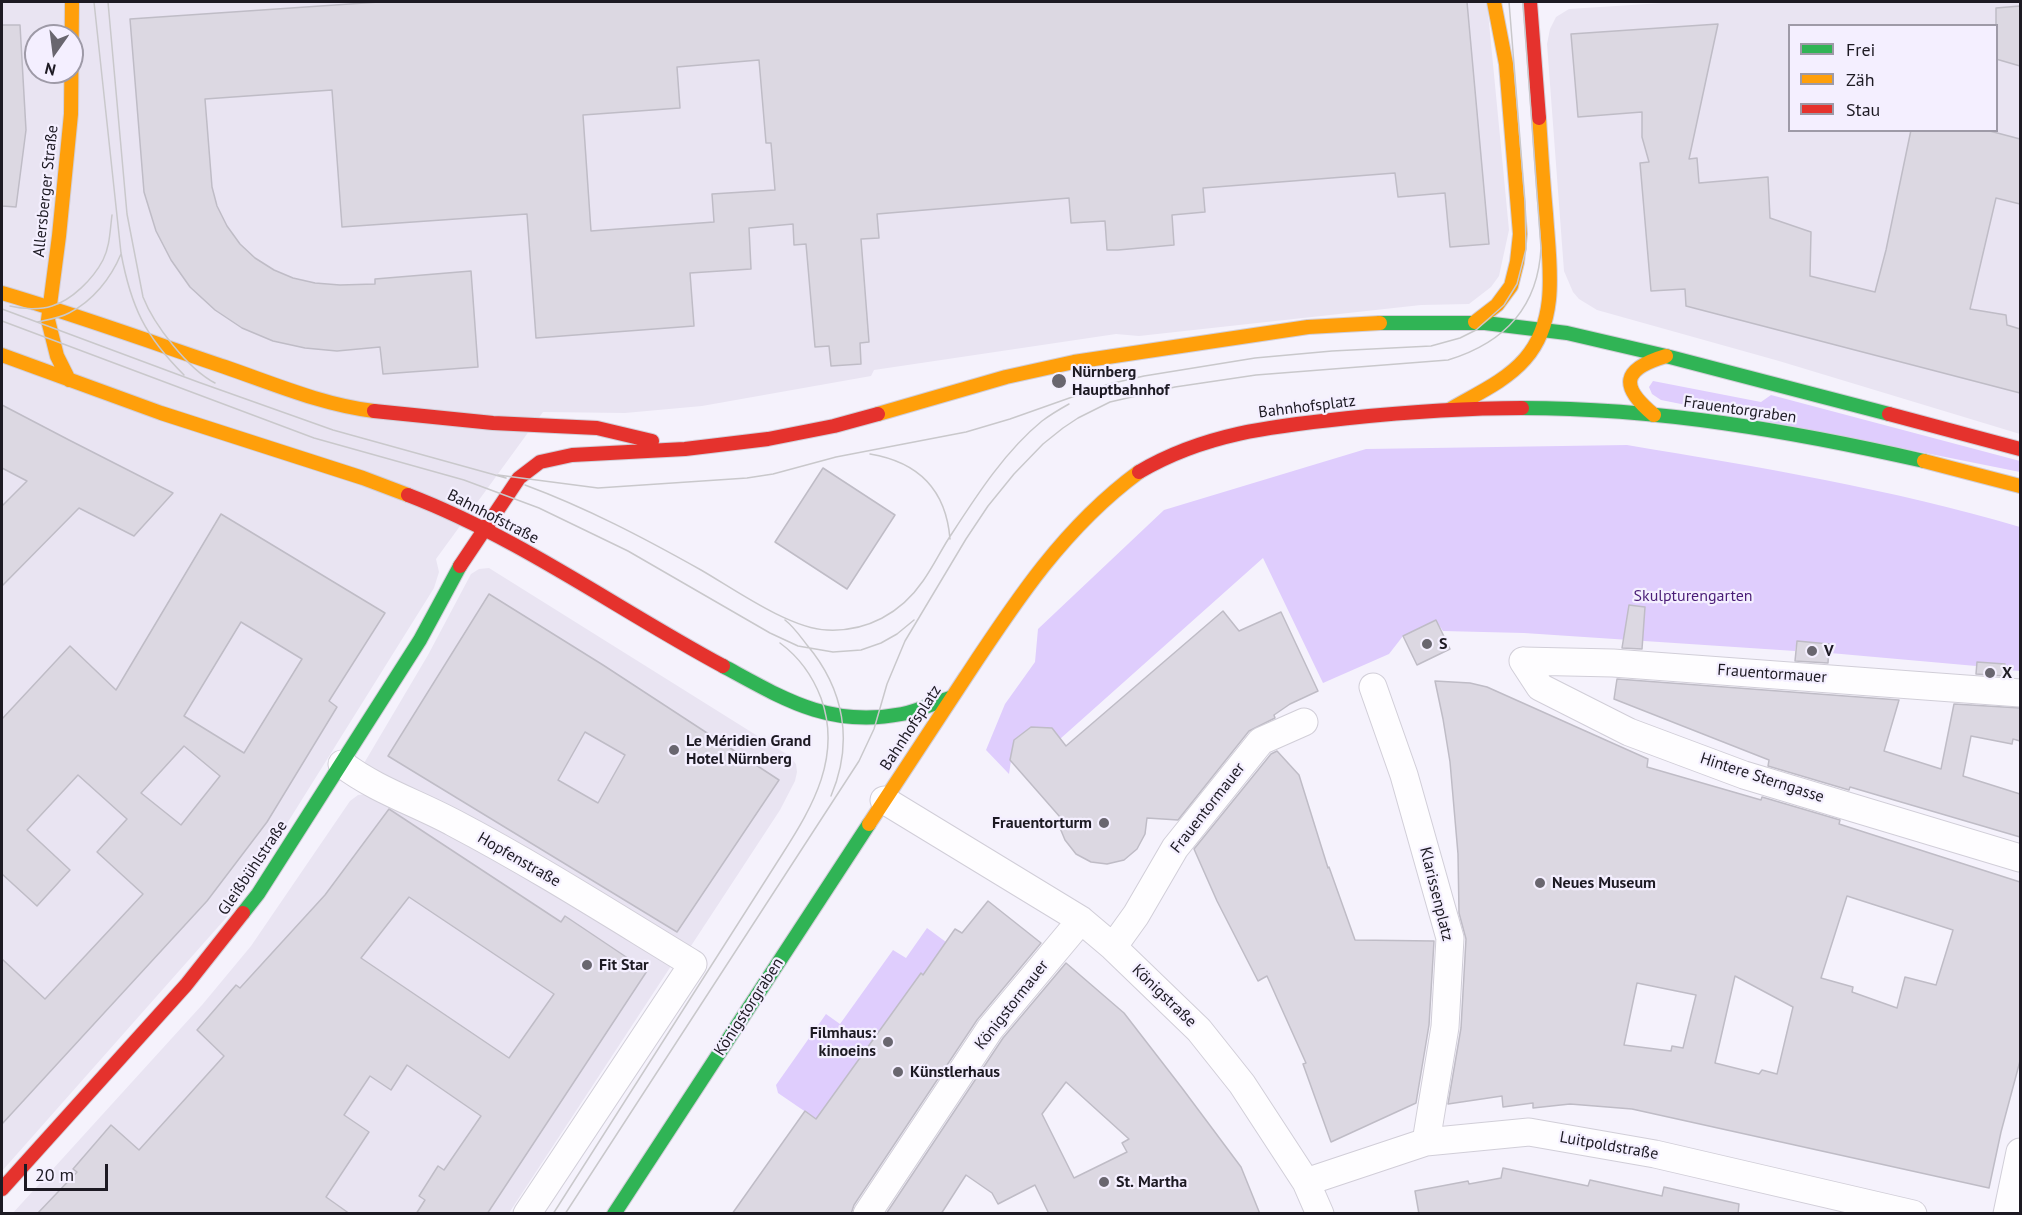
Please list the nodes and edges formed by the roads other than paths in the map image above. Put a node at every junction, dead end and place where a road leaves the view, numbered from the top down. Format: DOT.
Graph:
graph roads {
  1 [pos="72,2"];
  2 [pos="1494,2"];
  3 [pos="1530,2"];
  4 [pos="2,293"];
  5 [pos="49,307"];
  6 [pos="1474,322"];
  7 [pos="1542,329"];
  8 [pos="2,356"];
  9 [pos="1666,356"];
  10 [pos="69,380"];
  11 [pos="1449,410"];
  12 [pos="1654,415"];
  13 [pos="685,449"];
  14 [pos="2020,449"];
  15 [pos="2020,486"];
  16 [pos="484,528"];
  17 [pos="1523,661"];
  18 [pos="1373,687"];
  19 [pos="2020,693"];
  20 [pos="950,698"];
  21 [pos="1304,722"];
  22 [pos="342,764"];
  23 [pos="884,800"];
  24 [pos="2020,858"];
  25 [pos="1081,920"];
  26 [pos="1113,947"];
  27 [pos="1426,1142"];
  28 [pos="2020,1152"];
  29 [pos="1306,1182"];
  30 [pos="2,1190"];
  31 [pos="527,1214"];
  32 [pos="614,1214"];
  33 [pos="867,1214"];
  34 [pos="1320,1214"];
  35 [pos="1913,1214"];
  36 [pos="2007,1214"];
  1 -- 5 [label="main road, Allersberger Straße"];
  2 -- 6 [label="main road"];
  3 -- 7 [label="main road, Bahnhofsplatz"];
  4 -- 5 [label="main road"];
  5 -- 10 [label="main road, Allersberger Straße"];
  5 -- 13 [label="main road"];
  6 -- 7 [label="main road, Frauentorgraben"];
  6 -- 13 [label="main road"];
  7 -- 9 [label="main road, Frauentorgraben"];
  7 -- 11 [label="main road, Bahnhofsplatz"];
  8 -- 10 [label="main road, Bahnhofstraße"];
  9 -- 12 [label="main road"];
  9 -- 14 [label="main road, Frauentorgraben"];
  10 -- 16 [label="main road, Bahnhofstraße"];
  11 -- 12 [label="main road, Frauentorgraben"];
  11 -- 20 [label="main road, Bahnhofsplatz"];
  12 -- 15 [label="main road, Frauentorgraben"];
  13 -- 16 [label="main road"];
  16 -- 20 [label="main road, Bahnhofstraße"];
  16 -- 22 [label="main road, Gleißbühlstraße"];
  17 -- 19 [label="street, Frauentormauer"];
  17 -- 24 [label="street, Hintere Sterngasse"];
  18 -- 27 [label="street, Klarissenplatz"];
  20 -- 23 [label="main road, Bahnhofsplatz"];
  21 -- 26 [label="street, Frauentormauer"];
  22 -- 30 [label="main road, Gleißbühlstraße"];
  22 -- 31 [label="street, Hopfenstraße"];
  23 -- 25 [label="street, Königstraße"];
  23 -- 32 [label="main road, Königstorgraben"];
  25 -- 26 [label="street, Königstraße"];
  25 -- 33 [label="street, Königstormauer"];
  26 -- 29 [label="street, Königstraße"];
  27 -- 29 [label="street, Luitpoldstraße"];
  27 -- 35 [label="street, Luitpoldstraße"];
  28 -- 36 [label="street"];
  29 -- 34 [label="street, Königstraße"];
}
